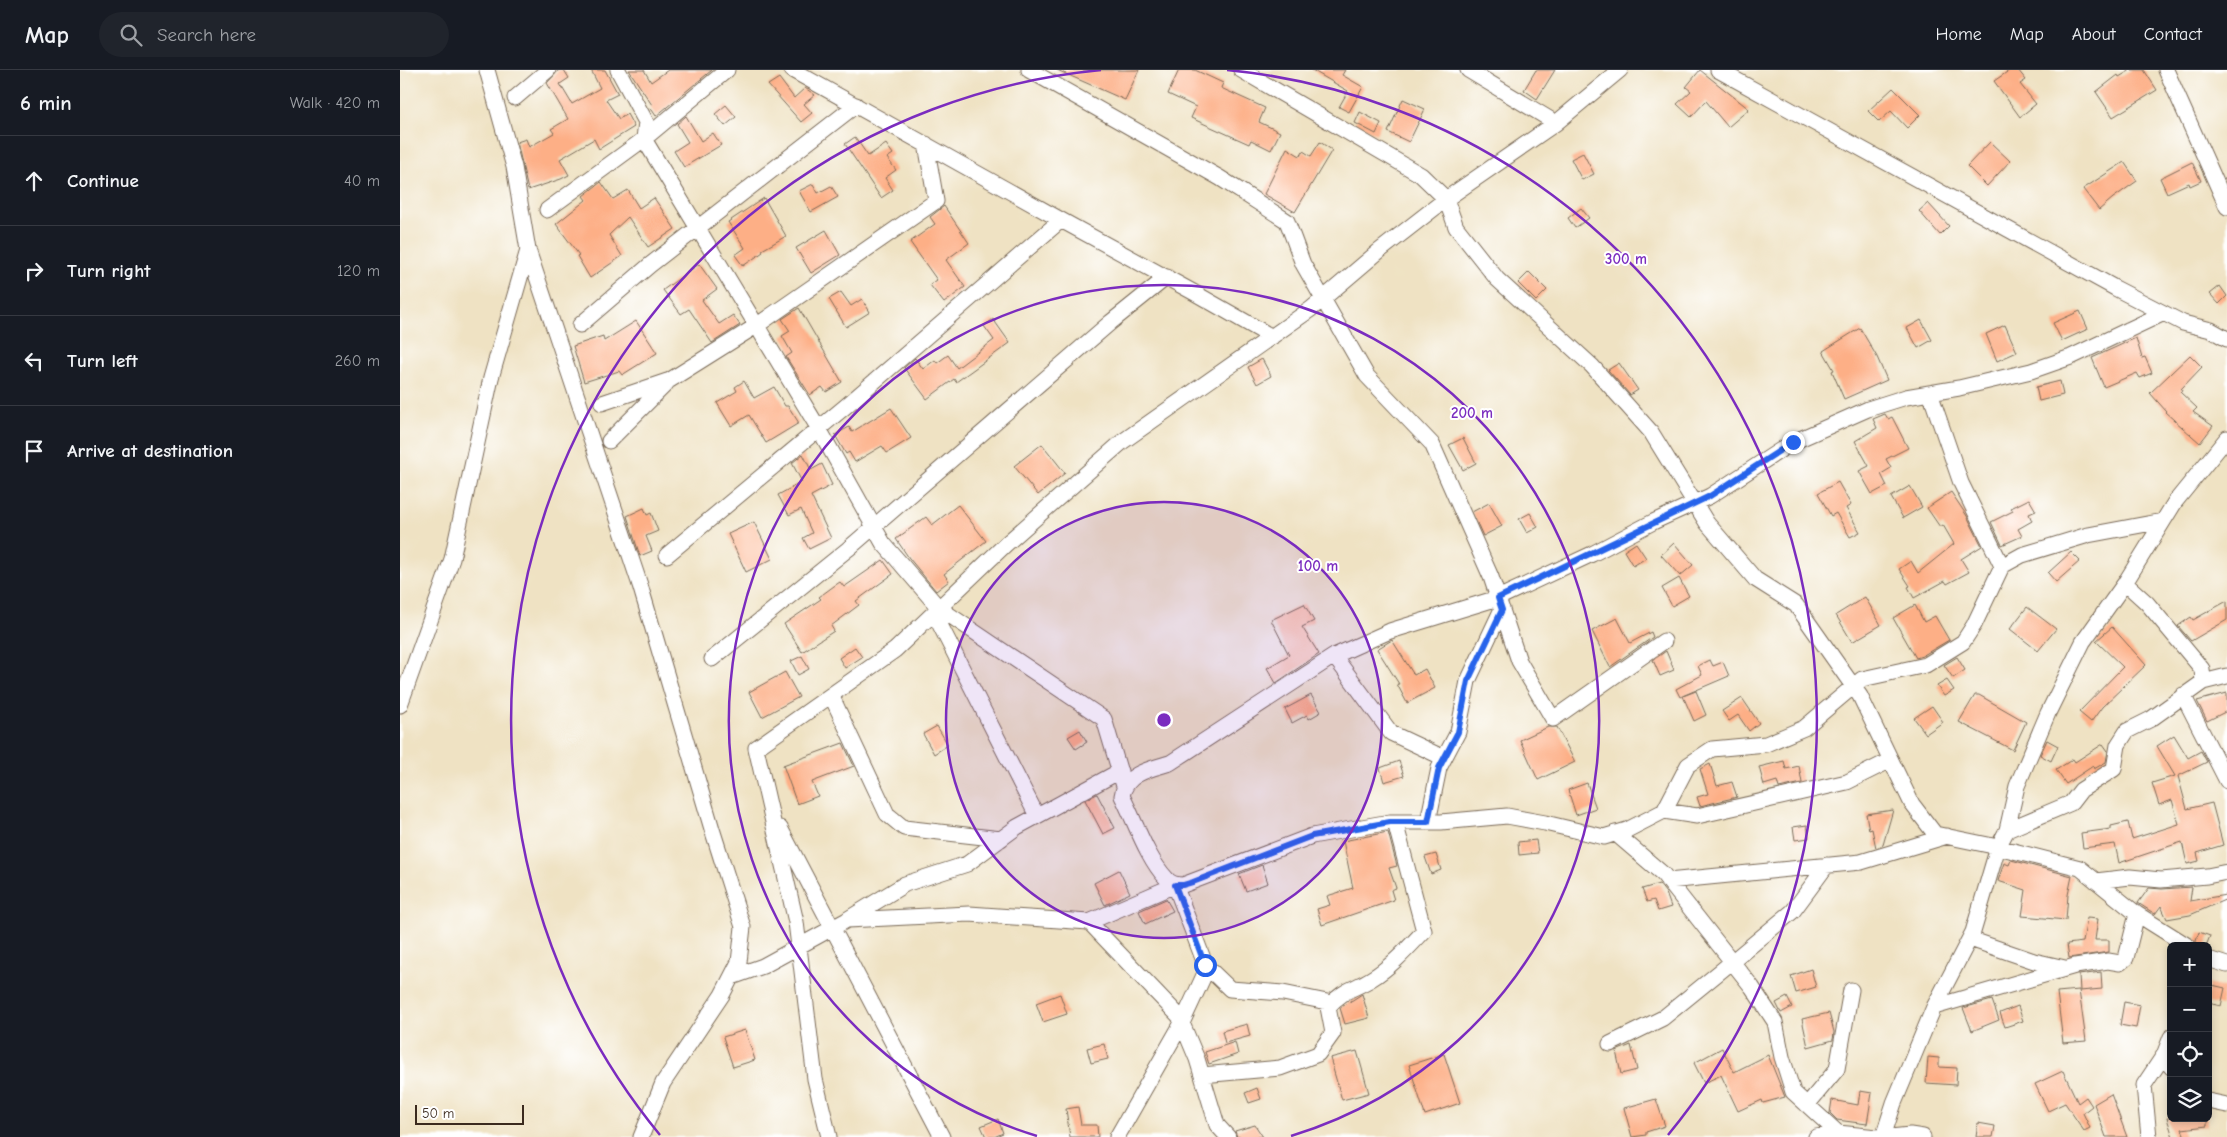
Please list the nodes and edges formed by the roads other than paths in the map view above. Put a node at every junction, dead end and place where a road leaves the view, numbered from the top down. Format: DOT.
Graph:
graph roads {
  1 [pos="487,70"];
  2 [pos="548,70"];
  3 [pos="618,70"];
  4 [pos="728,70"];
  5 [pos="792,70"];
  6 [pos="1029,70"];
  7 [pos="1241,70"];
  8 [pos="1468,70"];
  9 [pos="1620,70"];
  10 [pos="1718,70"];
  11 [pos="2166,70"];
  12 [pos="515,98"];
  13 [pos="856,104"];
  14 [pos="1556,123"];
  15 [pos="644,139"];
  16 [pos="926,144"];
  17 [pos="1446,199"];
  18 [pos="2227,207"];
  19 [pos="547,210"];
  20 [pos="1060,220"];
  21 [pos="698,228"];
  22 [pos="528,250"];
  23 [pos="1167,277"];
  24 [pos="1323,300"];
  25 [pos="2164,313"];
  26 [pos="580,325"];
  27 [pos="756,326"];
  28 [pos="1272,337"];
  29 [pos="2227,339"];
  30 [pos="670,380"];
  31 [pos="1930,393"];
  32 [pos="602,403"];
  33 [pos="819,428"];
  34 [pos="2227,438"];
  35 [pos="609,441"];
  36 [pos="1695,503"];
  37 [pos="2163,521"];
  38 [pos="874,527"];
  39 [pos="667,554"];
  40 [pos="2002,566"];
  41 [pos="2125,583"];
  42 [pos="1500,604"];
  43 [pos="936,610"];
  44 [pos="1664,640"];
  45 [pos="1334,656"];
  46 [pos="712,660"];
  47 [pos="2227,676"];
  48 [pos="2203,682"];
  49 [pos="1853,686"];
  50 [pos="832,695"];
  51 [pos="2184,695"];
  52 [pos="400,705"];
  53 [pos="1444,758"];
  54 [pos="1891,760"];
  55 [pos="1122,779"];
  56 [pos="2227,781"];
  57 [pos="1664,811"];
  58 [pos="771,812"];
  59 [pos="1037,816"];
  60 [pos="1395,822"];
  61 [pos="1428,822"];
  62 [pos="2007,830"];
  63 [pos="1615,834"];
  64 [pos="1947,836"];
  65 [pos="1001,839"];
  66 [pos="1998,847"];
  67 [pos="1827,865"];
  68 [pos="2227,872"];
  69 [pos="1668,881"];
  70 [pos="2096,881"];
  71 [pos="1175,885"];
  72 [pos="2137,914"];
  73 [pos="847,920"];
  74 [pos="1089,922"];
  75 [pos="832,928"];
  76 [pos="1970,940"];
  77 [pos="2182,942"];
  78 [pos="798,947"];
  79 [pos="1733,961"];
  80 [pos="2212,961"];
  81 [pos="1205,965"];
  82 [pos="2227,965"];
  83 [pos="2067,968"];
  84 [pos="732,977"];
  85 [pos="1851,990"];
  86 [pos="1328,1006"];
  87 [pos="1934,1006"];
  88 [pos="1182,1023"];
  89 [pos="1610,1044"];
  90 [pos="2167,1061"];
  91 [pos="1202,1075"];
  92 [pos="2212,1102"];
  93 [pos="1808,1105"];
  94 [pos="2227,1105"];
  95 [pos="1838,1133"];
  96 [pos="641,1137"];
  97 [pos="829,1137"];
  98 [pos="942,1137"];
  99 [pos="1118,1137"];
  100 [pos="1228,1137"];
  101 [pos="1816,1137"];
  102 [pos="1877,1137"];
  103 [pos="1883,1137"];
  104 [pos="1891,1137"];
  105 [pos="1923,1137"];
  106 [pos="2149,1137"];
  1 -- 22 [label="street"];
  2 -- 12 [label="street"];
  3 -- 15 [label="street"];
  4 -- 15 [label="street"];
  5 -- 13 [label="street"];
  6 -- 24 [label="street"];
  7 -- 17 [label="street"];
  8 -- 14 [label="street"];
  9 -- 14 [label="street"];
  10 -- 25 [label="street"];
  11 -- 18 [label="street"];
  13 -- 16 [label="street"];
  13 -- 21 [label="street"];
  14 -- 17 [label="street"];
  15 -- 19 [label="street"];
  15 -- 21 [label="street"];
  16 -- 20 [label="street"];
  16 -- 27 [label="street"];
  17 -- 24 [label="street"];
  17 -- 36 [label="street"];
  20 -- 23 [label="street"];
  20 -- 33 [label="street"];
  21 -- 26 [label="street"];
  21 -- 27 [label="street"];
  22 -- 52 [label="street"];
  22 -- 84 [label="street"];
  23 -- 28 [label="street"];
  23 -- 38 [label="street"];
  24 -- 28 [label="street"];
  24 -- 42 [label="street"];
  25 -- 29 [label="street"];
  25 -- 31 [label="street"];
  27 -- 30 [label="street"];
  27 -- 33 [label="street"];
  28 -- 43 [label="street"];
  30 -- 32 [label="street"];
  30 -- 35 [label="street"];
  31 -- 36 [label="street"];
  31 -- 40 [label="street"];
  33 -- 38 [label="street"];
  33 -- 39 [label="street"];
  34 -- 37 [label="street"];
  36 -- 42 [label="street"];
  36 -- 49 [label="street"];
  37 -- 40 [label="street"];
  37 -- 41 [label="street"];
  38 -- 43 [label="street"];
  38 -- 46 [label="street"];
  40 -- 49 [label="street"];
  41 -- 48 [label="street"];
  41 -- 62 [label="street"];
  42 -- 44 [label="street"];
  42 -- 45 [label="street"];
  42 -- 53 [label="street"];
  43 -- 50 [label="street"];
  43 -- 55 [label="street"];
  43 -- 59 [label="street"];
  45 -- 53 [label="street"];
  45 -- 55 [label="street"];
  47 -- 48 [label="street"];
  48 -- 51 [label="street"];
  49 -- 54 [label="street"];
  49 -- 57 [label="street"];
  50 -- 58 [label="street"];
  50 -- 65 [label="street"];
  51 -- 56 [label="street"];
  51 -- 62 [label="street"];
  53 -- 61 [label="street"];
  54 -- 57 [label="street"];
  54 -- 64 [label="street"];
  55 -- 59 [label="street"];
  55 -- 71 [label="street"];
  57 -- 63 [label="street"];
  58 -- 75 [label="street"];
  58 -- 78 [label="street"];
  59 -- 65 [label="street"];
  60 -- 61 [label="street"];
  60 -- 71 [label="street"];
  60 -- 86 [label="street"];
  61 -- 63 [label="street"];
  62 -- 66 [label="street"];
  63 -- 69 [label="street"];
  64 -- 66 [label="street"];
  64 -- 67 [label="street"];
  65 -- 73 [label="street"];
  66 -- 70 [label="street"];
  66 -- 76 [label="street"];
  67 -- 69 [label="street"];
  67 -- 79 [label="street"];
  68 -- 70 [label="street"];
  69 -- 79 [label="street"];
  70 -- 72 [label="street"];
  71 -- 74 [label="street"];
  71 -- 81 [label="street"];
  72 -- 77 [label="street"];
  72 -- 83 [label="street"];
  73 -- 74 [label="street"];
  73 -- 75 [label="street"];
  74 -- 88 [label="street"];
  75 -- 78 [label="street"];
  75 -- 98 [label="street"];
  76 -- 83 [label="street"];
  76 -- 87 [label="street"];
  78 -- 84 [label="street"];
  78 -- 97 [label="street"];
  79 -- 89 [label="street"];
  79 -- 93 [label="street"];
  80 -- 82 [label="street"];
  81 -- 86 [label="street"];
  81 -- 88 [label="street"];
  83 -- 87 [label="street"];
  84 -- 96 [label="street"];
  85 -- 93 [label="street"];
  86 -- 91 [label="street"];
  87 -- 103 [label="street"];
  88 -- 91 [label="street"];
  88 -- 99 [label="street"];
  90 -- 106 [label="street"];
  91 -- 100 [label="street"];
  92 -- 94 [label="street"];
  93 -- 95 [label="street"];
  95 -- 101 [label="street"];
  95 -- 102 [label="street"];
  104 -- 105 [label="street"];
}
